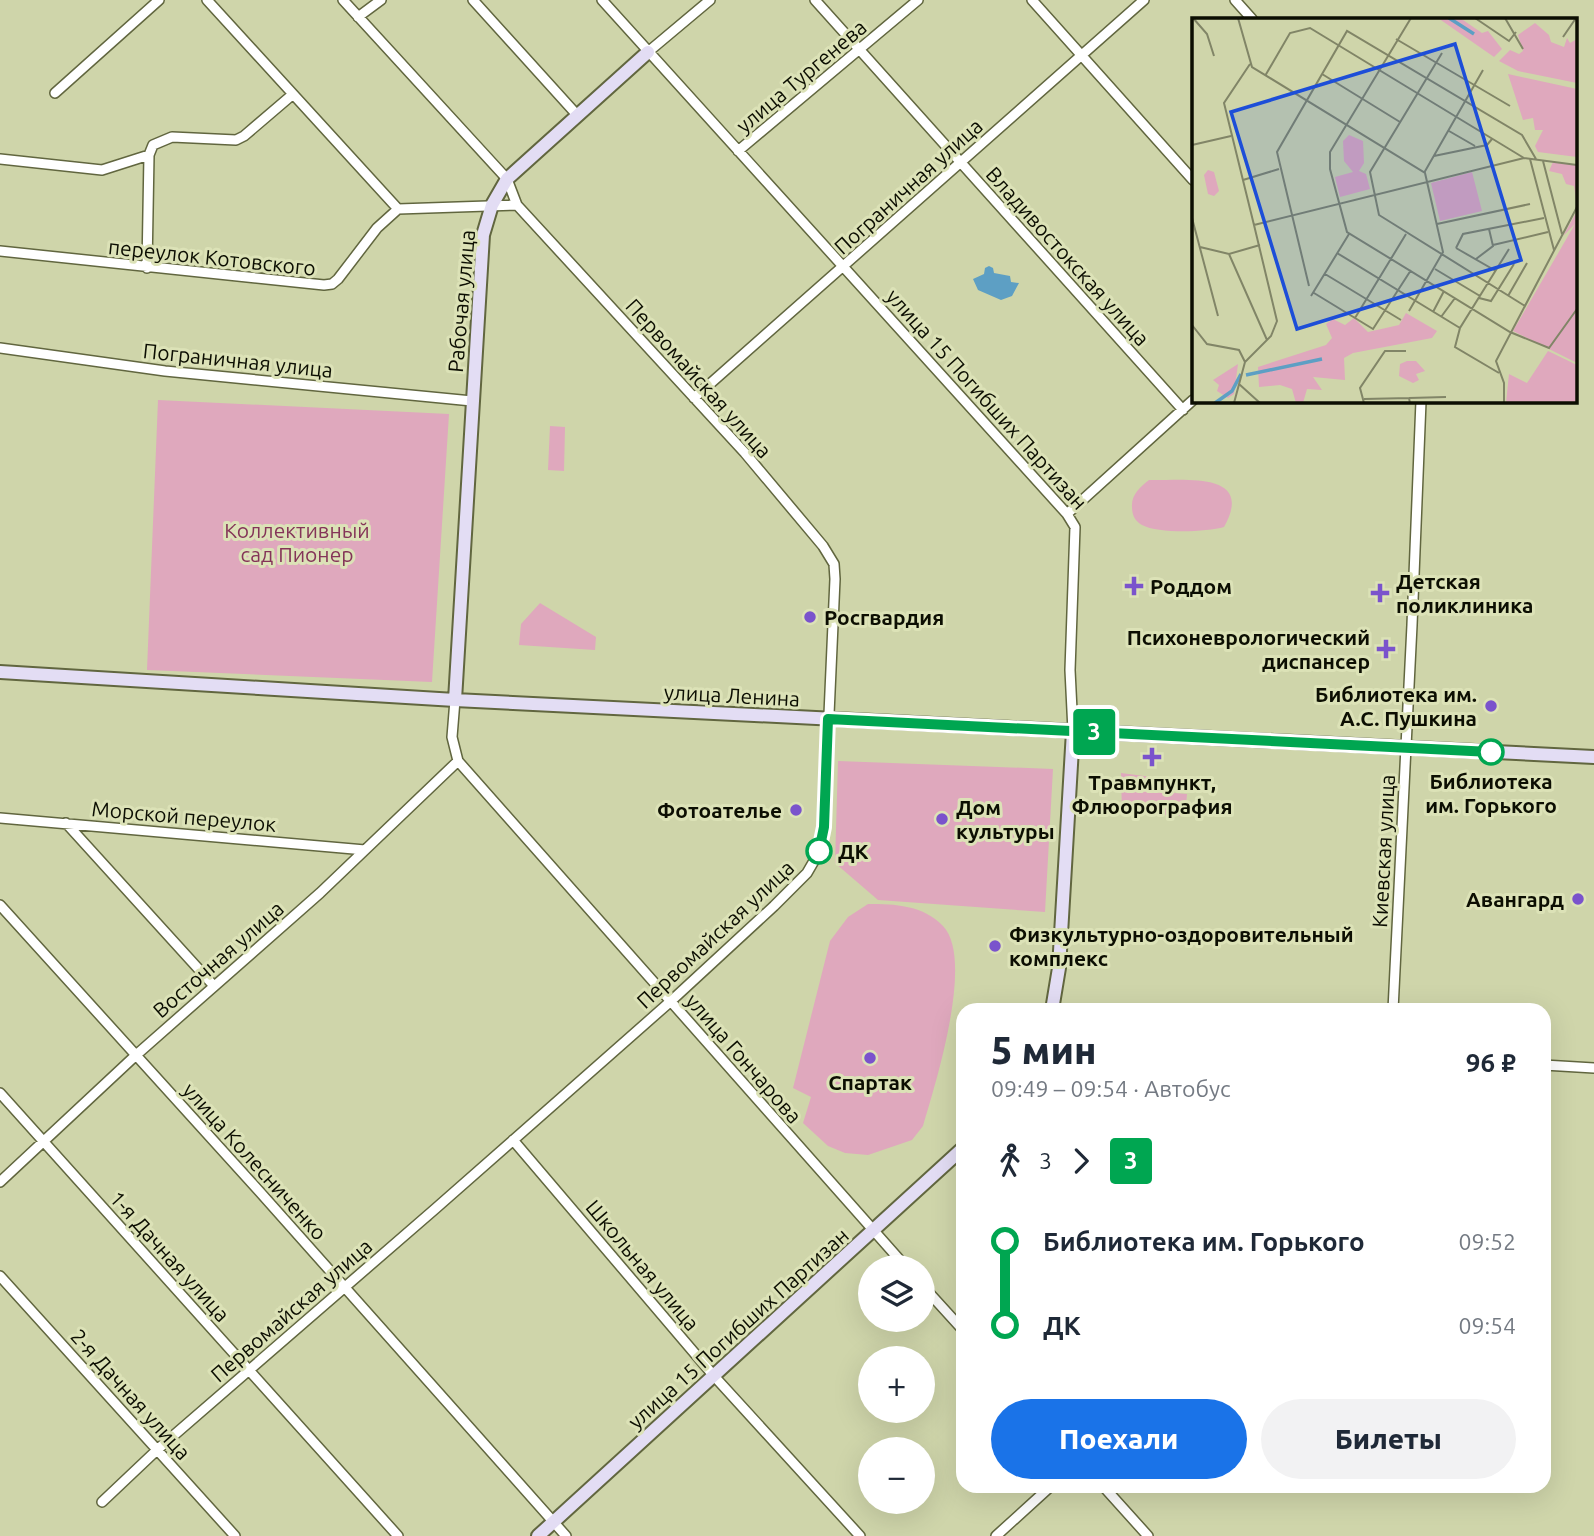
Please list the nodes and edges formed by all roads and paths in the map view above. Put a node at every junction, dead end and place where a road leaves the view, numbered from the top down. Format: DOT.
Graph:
graph roads {
  1 [pos="159,0"];
  2 [pos="208,0"];
  3 [pos="343,0"];
  4 [pos="381,0"];
  5 [pos="473,0"];
  6 [pos="602,0"];
  7 [pos="710,0"];
  8 [pos="815,0"];
  9 [pos="918,0"];
  10 [pos="1032,0"];
  11 [pos="1144,0"];
  12 [pos="1235,0"];
  13 [pos="358,17"];
  14 [pos="1251,18"];
  15 [pos="859,50"];
  16 [pos="648,52"];
  17 [pos="1081,55"];
  18 [pos="55,93"];
  19 [pos="292,95"];
  20 [pos="578,116"];
  21 [pos="738,152"];
  22 [pos="149,155"];
  23 [pos="0,159"];
  24 [pos="960,163"];
  25 [pos="508,179"];
  26 [pos="1192,179"];
  27 [pos="492,205"];
  28 [pos="517,205"];
  29 [pos="398,209"];
  30 [pos="0,251"];
  31 [pos="844,267"];
  32 [pos="147,268"];
  33 [pos="0,348"];
  34 [pos="694,398"];
  35 [pos="472,401"];
  36 [pos="1192,401"];
  37 [pos="1420,402"];
  38 [pos="1183,410"];
  39 [pos="1067,514"];
  40 [pos="0,672"];
  41 [pos="455,700"];
  42 [pos="828,719"];
  43 [pos="1073,731"];
  44 [pos="1405,748"];
  45 [pos="1594,757"];
  46 [pos="458,761"];
  47 [pos="0,818"];
  48 [pos="65,823"];
  49 [pos="365,850"];
  50 [pos="0,905"];
  51 [pos="214,986"];
  52 [pos="670,1001"];
  53 [pos="1053,1003"];
  54 [pos="1394,1003"];
  55 [pos="135,1056"];
  56 [pos="1551,1065"];
  57 [pos="1594,1068"];
  58 [pos="0,1093"];
  59 [pos="513,1140"];
  60 [pos="44,1141"];
  61 [pos="956,1155"];
  62 [pos="0,1182"];
  63 [pos="873,1231"];
  64 [pos="895,1255"];
  65 [pos="0,1276"];
  66 [pos="344,1286"];
  67 [pos="935,1299"];
  68 [pos="956,1322"];
  69 [pos="248,1371"];
  70 [pos="714,1376"];
  71 [pos="158,1449"];
  72 [pos="1043,1493"];
  73 [pos="1109,1493"];
  74 [pos="102,1502"];
  75 [pos="554,1522"];
  76 [pos="235,1536"];
  77 [pos="398,1536"];
  78 [pos="538,1536"];
  79 [pos="566,1536"];
  80 [pos="860,1536"];
  81 [pos="996,1536"];
  82 [pos="1148,1536"];
  1 -- 18 [label="street"];
  2 -- 19 [label="street"];
  3 -- 13 [label="street, Первомайская улица"];
  4 -- 13 [label="street"];
  5 -- 20 [label="street"];
  6 -- 16 [label="street, улица 15 Погибших Партизан"];
  7 -- 16 [label="street, Рабочая улица"];
  8 -- 15 [label="street, Владивостокская улица"];
  9 -- 15 [label="street, улица Тургенева"];
  10 -- 17 [label="street"];
  11 -- 17 [label="street, Пограничная улица"];
  12 -- 14 [label="street"];
  13 -- 25 [label="street, Первомайская улица"];
  15 -- 21 [label="street, улица Тургенева"];
  15 -- 24 [label="street, Владивостокская улица"];
  16 -- 20 [label="main road, Рабочая улица"];
  16 -- 21 [label="street, улица 15 Погибших Партизан"];
  17 -- 24 [label="street, Пограничная улица"];
  17 -- 26 [label="street"];
  19 -- 22 [label="street"];
  19 -- 29 [label="street"];
  20 -- 25 [label="main road, Рабочая улица"];
  21 -- 31 [label="street, улица 15 Погибших Партизан"];
  22 -- 23 [label="street"];
  22 -- 32 [label="street"];
  24 -- 31 [label="street, Пограничная улица"];
  24 -- 38 [label="street, Владивостокская улица"];
  25 -- 27 [label="main road, Рабочая улица"];
  25 -- 28 [label="street, Первомайская улица"];
  27 -- 28 [label="street"];
  27 -- 29 [label="street"];
  27 -- 35 [label="main road, Рабочая улица"];
  28 -- 34 [label="street, Первомайская улица"];
  29 -- 32 [label="street, переулок Котовского"];
  30 -- 32 [label="street, переулок Котовского"];
  31 -- 34 [label="street, Пограничная улица"];
  31 -- 39 [label="street, улица 15 Погибших Партизан"];
  33 -- 35 [label="street, Пограничная улица"];
  34 -- 42 [label="street, Первомайская улица"];
  35 -- 41 [label="main road, Рабочая улица"];
  36 -- 38 [label="street"];
  37 -- 44 [label="street, Киевская улица"];
  38 -- 39 [label="street"];
  39 -- 43 [label="street, улица 15 Погибших Партизан"];
  40 -- 41 [label="main road, улица Ленина"];
  41 -- 42 [label="main road, улица Ленина"];
  41 -- 46 [label="street"];
  42 -- 43 [label="main road, улица Ленина"];
  42 -- 52 [label="street, Первомайская улица"];
  43 -- 44 [label="main road, улица Ленина"];
  43 -- 53 [label="main road, улица 15 Погибших Партизан"];
  44 -- 45 [label="main road, улица Ленина"];
  44 -- 54 [label="street, Киевская улица"];
  46 -- 49 [label="street, Восточная улица"];
  46 -- 52 [label="street, улица Гончарова"];
  47 -- 48 [label="street, Морской переулок"];
  48 -- 49 [label="street, Морской переулок"];
  48 -- 51 [label="street"];
  49 -- 51 [label="street, Восточная улица"];
  50 -- 55 [label="street, улица Колесниченко"];
  51 -- 55 [label="street, Восточная улица"];
  52 -- 59 [label="street, Первомайская улица"];
  52 -- 63 [label="street, улица Гончарова"];
  55 -- 60 [label="street, Восточная улица"];
  55 -- 66 [label="street, улица Колесниченко"];
  56 -- 57 [label="street"];
  58 -- 60 [label="street, 1-я Дачная улица"];
  59 -- 66 [label="street, Первомайская улица"];
  59 -- 70 [label="street, Школьная улица"];
  60 -- 62 [label="street, Восточная улица"];
  60 -- 69 [label="street, 1-я Дачная улица"];
  61 -- 63 [label="main road, улица 15 Погибших Партизан"];
  63 -- 64 [label="street, улица Гончарова"];
  63 -- 70 [label="main road, улица 15 Погибших Партизан"];
  65 -- 71 [label="street, 2-я Дачная улица"];
  66 -- 69 [label="street, Первомайская улица"];
  66 -- 75 [label="street, улица Колесниченко"];
  67 -- 68 [label="street"];
  69 -- 71 [label="street, Первомайская улица"];
  69 -- 77 [label="street, 1-я Дачная улица"];
  70 -- 75 [label="main road, улица 15 Погибших Партизан"];
  70 -- 80 [label="street, Школьная улица"];
  71 -- 74 [label="street, Первомайская улица"];
  71 -- 76 [label="street, 2-я Дачная улица"];
  72 -- 81 [label="street"];
  73 -- 82 [label="street"];
  75 -- 78 [label="main road, улица 15 Погибших Партизан"];
  75 -- 79 [label="street, улица Колесниченко"];
}
